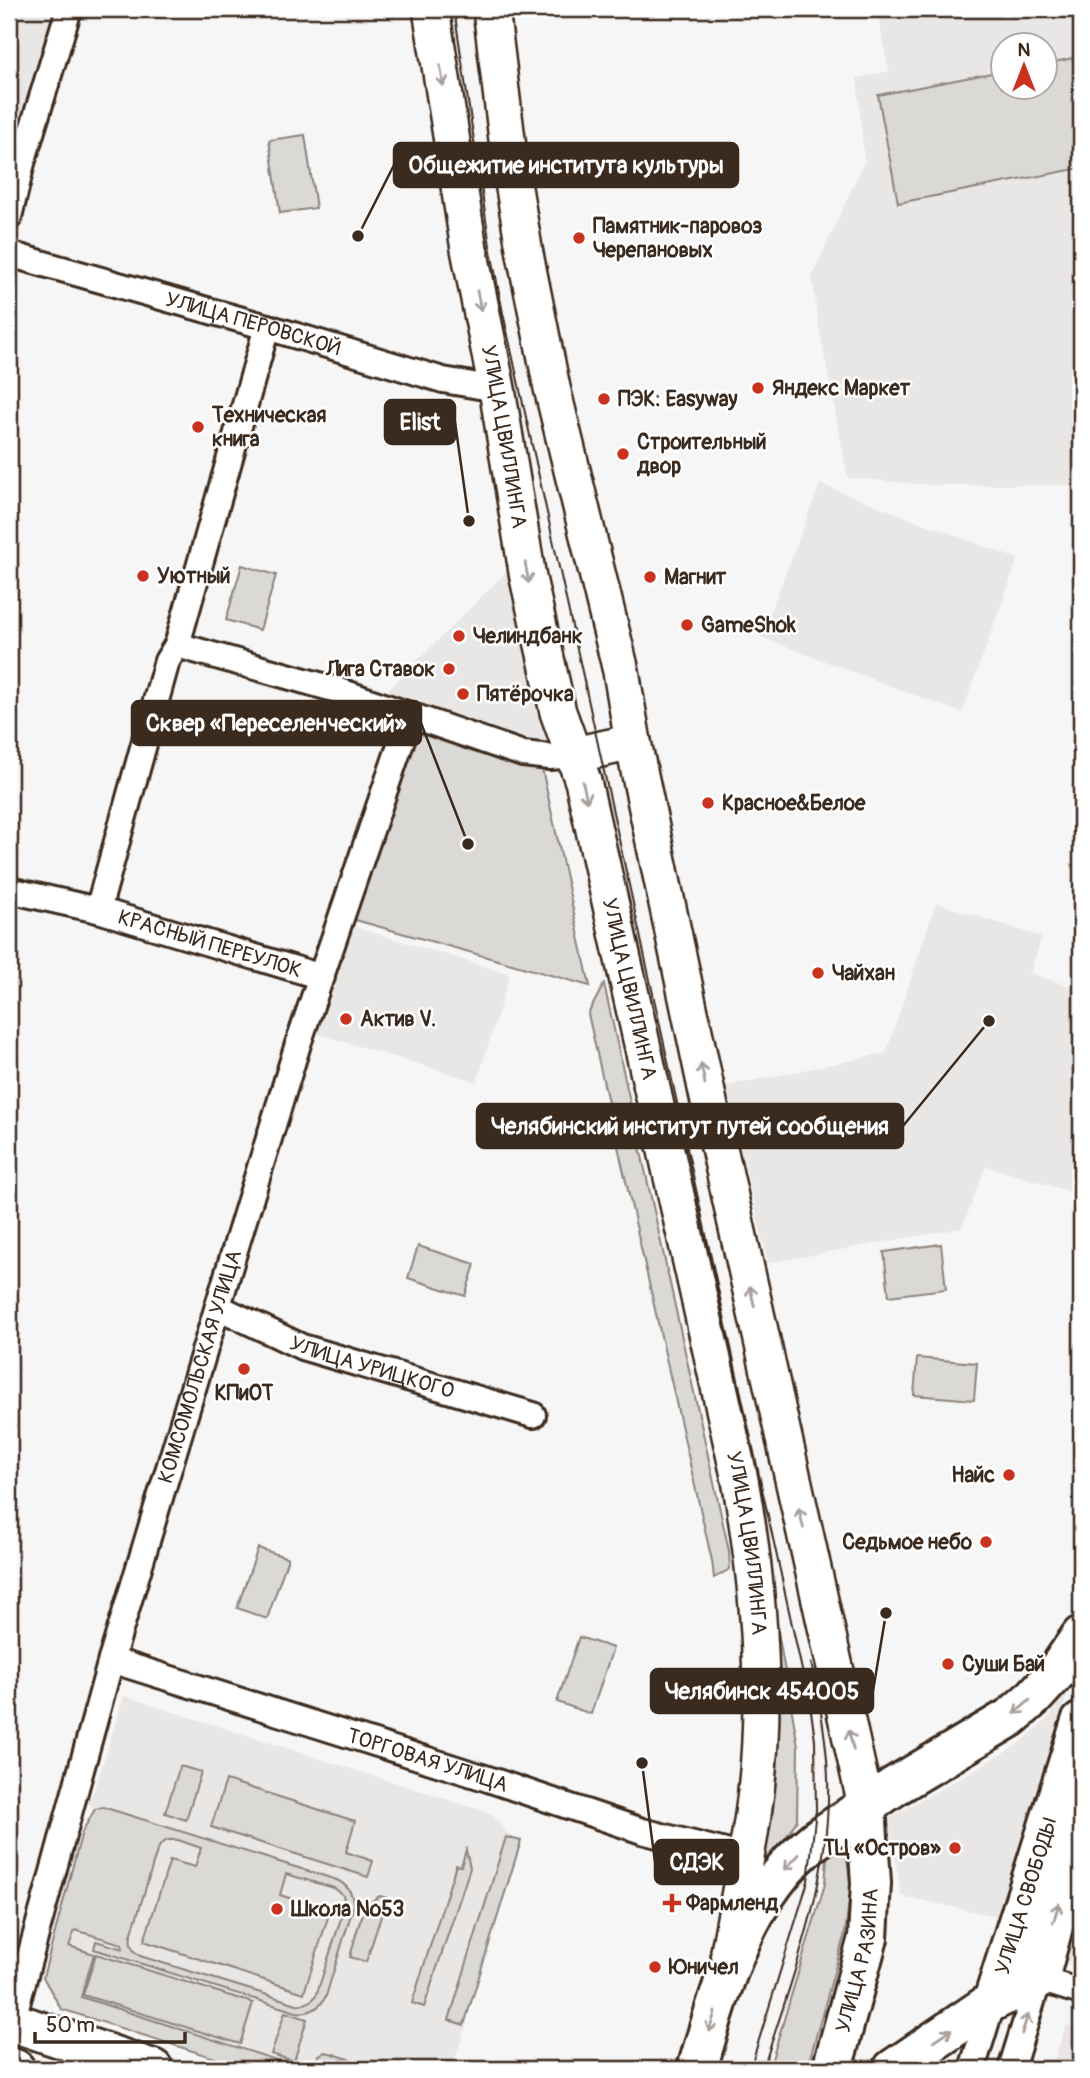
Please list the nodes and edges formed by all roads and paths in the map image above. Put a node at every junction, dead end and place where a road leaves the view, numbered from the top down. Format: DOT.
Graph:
graph roads {
  1 [pos="69,9"];
  2 [pos="431,9"];
  3 [pos="491,9"];
  4 [pos="9,217"];
  5 [pos="9,254"];
  6 [pos="267,327"];
  7 [pos="496,389"];
  8 [pos="177,645"];
  9 [pos="410,716"];
  10 [pos="633,742"];
  11 [pos="574,755"];
  12 [pos="9,890"];
  13 [pos="98,910"];
  14 [pos="321,977"];
  15 [pos="218,1307"];
  16 [pos="533,1415"];
  17 [pos="1081,1636"];
  18 [pos="111,1660"];
  19 [pos="1081,1722"];
  20 [pos="866,1807"];
  21 [pos="1081,1828"];
  22 [pos="745,1857"];
  23 [pos="726,1974"];
  24 [pos="1040,1979"];
  25 [pos="1081,1992"];
  26 [pos="993,2001"];
  27 [pos="10,2021"];
  28 [pos="9,2067"];
  29 [pos="16,2069"];
  30 [pos="153,2069"];
  31 [pos="697,2069"];
  32 [pos="832,2069"];
  33 [pos="893,2069"];
  34 [pos="972,2069"];
  35 [pos="1010,2069"];
  1 -- 4 [label="street"];
  2 -- 7 [label="main road, УЛИЦА ЦВИЛЛИНГА, one-way"];
  3 -- 10 [label="main road"];
  5 -- 6 [label="street, УЛИЦА ПЕРОВСКОЙ"];
  6 -- 7 [label="street, УЛИЦА ПЕРОВСКОЙ"];
  6 -- 8 [label="street"];
  7 -- 11 [label="main road, УЛИЦА ЦВИЛЛИНГА, one-way"];
  8 -- 9 [label="street"];
  8 -- 13 [label="street"];
  9 -- 11 [label="street"];
  9 -- 14 [label="street, КОМСОМОЛЬСКАЯ УЛИЦА"];
  10 -- 11 [label="main road"];
  20 -- 10 [label="main road, one-way"];
  11 -- 22 [label="main road, УЛИЦА ЦВИЛЛИНГА, one-way"];
  12 -- 13 [label="street, КРАСНЫЙ ПЕРЕУЛОК"];
  13 -- 14 [label="street, КРАСНЫЙ ПЕРЕУЛОК"];
  14 -- 15 [label="street, КОМСОМОЛЬСКАЯ УЛИЦА"];
  15 -- 16 [label="street, УЛИЦА УРИЦКОГО"];
  15 -- 18 [label="street, КОМСОМОЛЬСКАЯ УЛИЦА"];
  17 -- 20 [label="main road, one-way"];
  18 -- 22 [label="street, ТОРГОВАЯ УЛИЦА"];
  18 -- 27 [label="street, КОМСОМОЛЬСКАЯ УЛИЦА"];
  19 -- 26 [label="main road, УЛИЦА СВОБОДЫ"];
  20 -- 23 [label="main road, one-way"];
  20 -- 32 [label="main road, УЛИЦА РАЗИНА"];
  24 -- 21 [label="main road, УЛИЦА СВОБОДЫ, one-way"];
  22 -- 23 [label="main road, УЛИЦА ЦВИЛЛИНГА"];
  23 -- 31 [label="main road, one-way"];
  24 -- 25 [label="street"];
  24 -- 26 [label="main road"];
  35 -- 24 [label="street, УЛИЦА СВОБОДЫ, one-way"];
  33 -- 26 [label="main road, one-way"];
  26 -- 34 [label="street, УЛИЦА СВОБОДЫ"];
  27 -- 30 [label="main road"];
  28 -- 29 [label="main road"];
}
